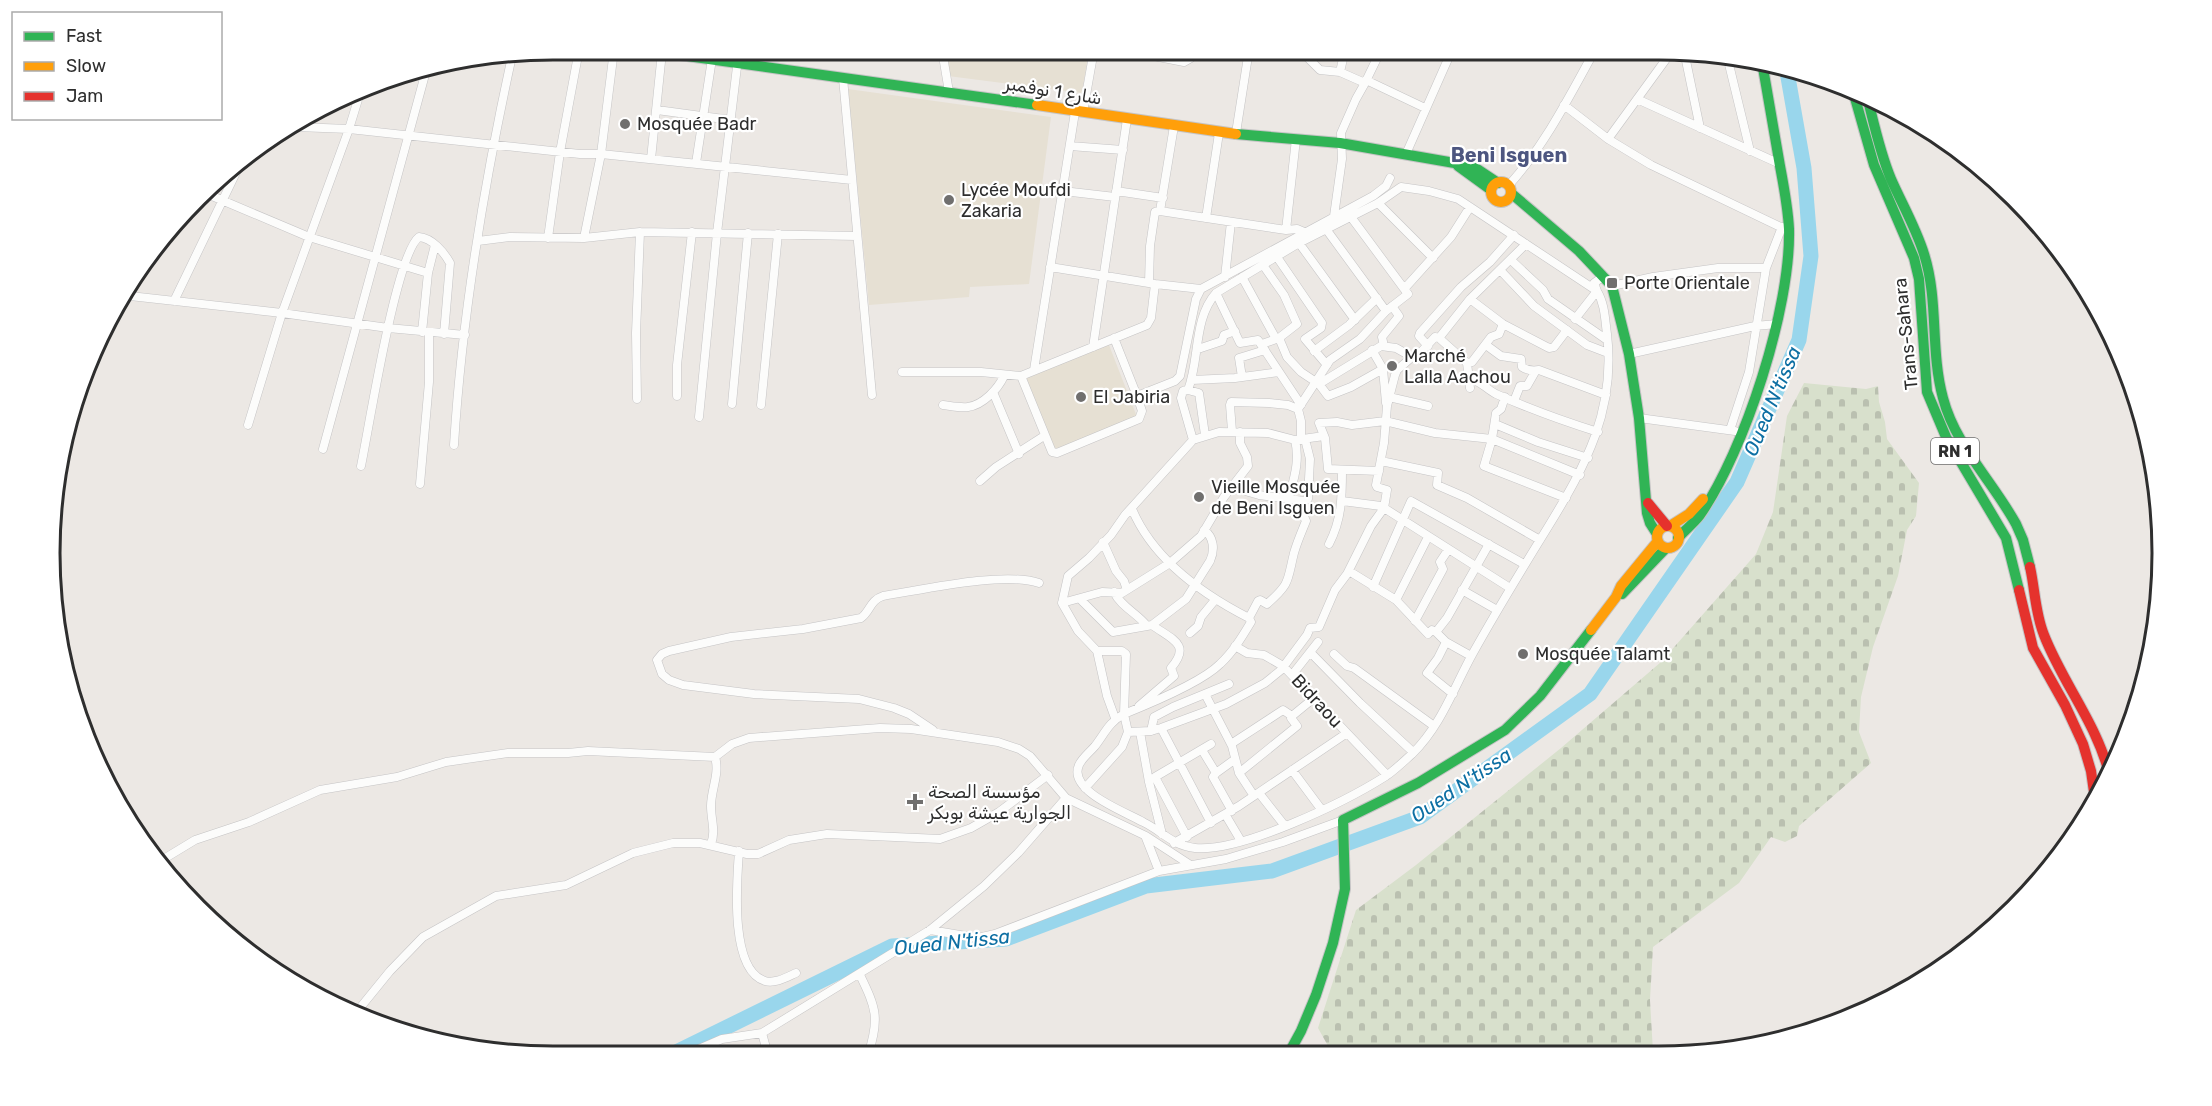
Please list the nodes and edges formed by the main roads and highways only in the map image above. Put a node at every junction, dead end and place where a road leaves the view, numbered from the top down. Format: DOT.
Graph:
graph roads {
  1 [pos="718,60"];
  2 [pos="1764,71"];
  3 [pos="1856,102"];
  4 [pos="1870,108"];
  5 [pos="1719,482"];
  6 [pos="1646,501"];
  7 [pos="1668,526"];
  8 [pos="1678,538"];
  9 [pos="1660,541"];
  10 [pos="2105,762"];
  11 [pos="2093,786"];
  12 [pos="1292,1046"];
  1 -- 6 [label="main road, شارع 1 نوفمبر"];
  2 -- 5 [label="main road"];
  3 -- 11 [label="main road, Trans-Sahara / RN 1"];
  4 -- 10 [label="main road, Trans-Sahara / RN 1"];
  5 -- 7 [label="main road"];
  5 -- 8 [label="main road"];
  6 -- 7 [label="main road"];
  6 -- 9 [label="main road"];
  7 -- 8 [label="main road"];
  7 -- 9 [label="main road"];
  8 -- 9 [label="main road"];
  9 -- 12 [label="main road"];
}
